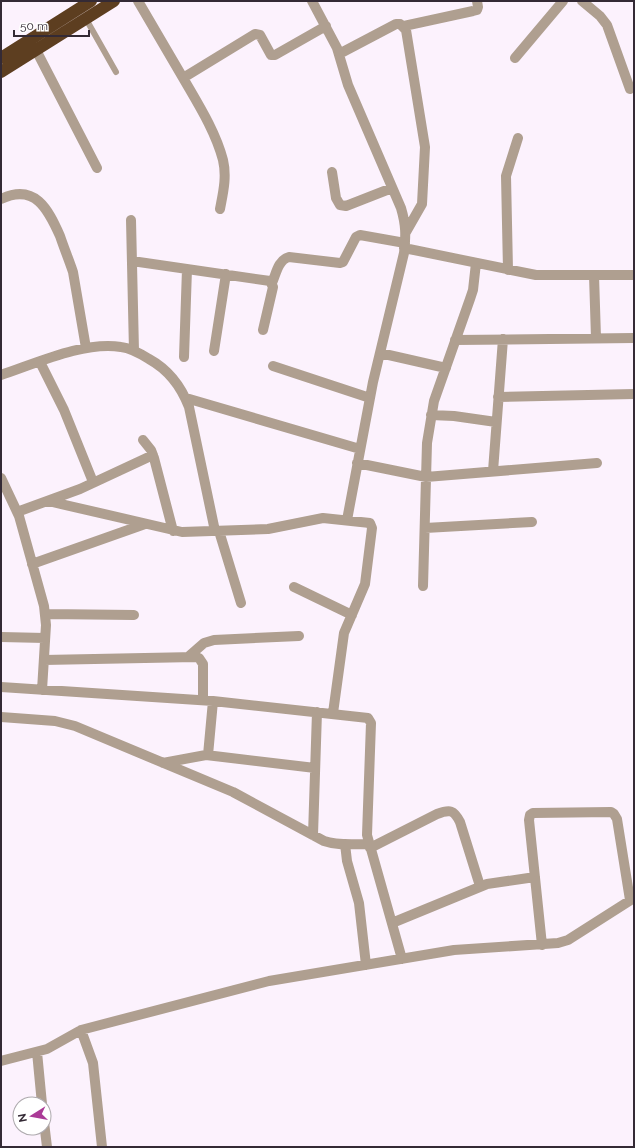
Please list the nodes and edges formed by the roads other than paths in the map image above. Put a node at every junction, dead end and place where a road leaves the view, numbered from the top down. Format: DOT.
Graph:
graph roads {
  1 [pos="91,1"];
  2 [pos="114,1"];
  3 [pos="138,1"];
  4 [pos="312,1"];
  5 [pos="477,1"];
  6 [pos="563,1"];
  7 [pos="582,1"];
  8 [pos="86,19"];
  9 [pos="326,26"];
  10 [pos="404,26"];
  11 [pos="36,50"];
  12 [pos="339,54"];
  13 [pos="1,58"];
  14 [pos="515,58"];
  15 [pos="1,72"];
  16 [pos="116,72"];
  17 [pos="183,78"];
  18 [pos="630,89"];
  19 [pos="518,138"];
  20 [pos="97,168"];
  21 [pos="332,172"];
  22 [pos="392,188"];
  23 [pos="1,199"];
  24 [pos="220,209"];
  25 [pos="131,220"];
  26 [pos="406,232"];
  27 [pos="405,246"];
  28 [pos="132,261"];
  29 [pos="476,263"];
  30 [pos="187,269"];
  31 [pos="508,270"];
  32 [pos="226,274"];
  33 [pos="594,275"];
  34 [pos="634,275"];
  35 [pos="272,283"];
  36 [pos="263,330"];
  37 [pos="596,338"];
  38 [pos="634,338"];
  39 [pos="503,339"];
  40 [pos="456,340"];
  41 [pos="86,348"];
  42 [pos="134,351"];
  43 [pos="214,351"];
  44 [pos="380,353"];
  45 [pos="184,357"];
  46 [pos="40,362"];
  47 [pos="273,366"];
  48 [pos="446,368"];
  49 [pos="1,375"];
  50 [pos="634,394"];
  51 [pos="498,397"];
  52 [pos="186,398"];
  53 [pos="370,398"];
  54 [pos="431,415"];
  55 [pos="496,422"];
  56 [pos="143,440"];
  57 [pos="360,449"];
  58 [pos="153,455"];
  59 [pos="358,463"];
  60 [pos="597,463"];
  61 [pos="493,471"];
  62 [pos="426,477"];
  63 [pos="1,478"];
  64 [pos="93,482"];
  65 [pos="48,501"];
  66 [pos="17,512"];
  67 [pos="347,520"];
  68 [pos="532,522"];
  69 [pos="145,524"];
  70 [pos="425,528"];
  71 [pos="173,531"];
  72 [pos="217,531"];
  73 [pos="32,564"];
  74 [pos="423,586"];
  75 [pos="294,587"];
  76 [pos="241,603"];
  77 [pos="46,614"];
  78 [pos="352,614"];
  79 [pos="134,615"];
  80 [pos="299,636"];
  81 [pos="1,637"];
  82 [pos="45,638"];
  83 [pos="188,657"];
  84 [pos="44,660"];
  85 [pos="1,687"];
  86 [pos="42,690"];
  87 [pos="208,701"];
  88 [pos="317,712"];
  89 [pos="333,713"];
  90 [pos="1,717"];
  91 [pos="208,755"];
  92 [pos="163,762"];
  93 [pos="315,768"];
  94 [pos="313,835"];
  95 [pos="345,844"];
  96 [pos="370,846"];
  97 [pos="535,877"];
  98 [pos="480,886"];
  99 [pos="632,899"];
  100 [pos="392,923"];
  101 [pos="542,945"];
  102 [pos="402,959"];
  103 [pos="366,965"];
  104 [pos="81,1030"];
  105 [pos="37,1052"];
  106 [pos="1,1061"];
  107 [pos="41,1096"];
  108 [pos="46,1136"];
  109 [pos="47,1147"];
  110 [pos="102,1147"];
  1 -- 13 [label="highway"];
  2 -- 8 [label="highway"];
  3 -- 17 [label="street"];
  4 -- 9 [label="street"];
  5 -- 10 [label="street"];
  6 -- 14 [label="street"];
  7 -- 18 [label="street"];
  8 -- 11 [label="highway"];
  8 -- 16 [label="lane"];
  9 -- 12 [label="street"];
  9 -- 17 [label="street"];
  10 -- 12 [label="street"];
  10 -- 26 [label="street"];
  11 -- 15 [label="highway"];
  11 -- 20 [label="street"];
  12 -- 22 [label="street"];
  17 -- 24 [label="street"];
  19 -- 31 [label="street"];
  21 -- 22 [label="street"];
  22 -- 26 [label="street"];
  23 -- 41 [label="street"];
  25 -- 28 [label="street"];
  26 -- 27 [label="street"];
  27 -- 29 [label="street"];
  27 -- 35 [label="street"];
  27 -- 44 [label="street"];
  28 -- 30 [label="street"];
  28 -- 42 [label="street"];
  29 -- 31 [label="street"];
  29 -- 40 [label="street"];
  30 -- 32 [label="street"];
  30 -- 45 [label="street"];
  31 -- 33 [label="street"];
  32 -- 35 [label="street"];
  32 -- 43 [label="street"];
  33 -- 34 [label="street"];
  33 -- 37 [label="street"];
  35 -- 36 [label="street"];
  37 -- 38 [label="street"];
  37 -- 39 [label="street"];
  39 -- 40 [label="street"];
  39 -- 51 [label="street"];
  40 -- 48 [label="street"];
  41 -- 42 [label="street"];
  41 -- 46 [label="street"];
  42 -- 52 [label="street"];
  44 -- 48 [label="street"];
  44 -- 53 [label="street"];
  46 -- 49 [label="street"];
  46 -- 64 [label="street"];
  47 -- 53 [label="street"];
  48 -- 54 [label="street"];
  50 -- 51 [label="street"];
  51 -- 55 [label="street"];
  52 -- 57 [label="street"];
  52 -- 72 [label="street"];
  53 -- 57 [label="street"];
  54 -- 55 [label="street"];
  54 -- 62 [label="street"];
  55 -- 61 [label="street"];
  56 -- 58 [label="street"];
  57 -- 59 [label="street"];
  58 -- 64 [label="street"];
  58 -- 71 [label="street"];
  59 -- 62 [label="street"];
  59 -- 67 [label="street"];
  60 -- 61 [label="street"];
  61 -- 62 [label="street"];
  62 -- 70 [label="street"];
  63 -- 66 [label="street"];
  64 -- 65 [label="street"];
  65 -- 66 [label="street"];
  65 -- 69 [label="street"];
  66 -- 73 [label="street"];
  67 -- 72 [label="street"];
  67 -- 78 [label="street"];
  68 -- 70 [label="street"];
  69 -- 71 [label="street"];
  69 -- 73 [label="street"];
  70 -- 74 [label="street"];
  71 -- 72 [label="street"];
  72 -- 76 [label="street"];
  73 -- 77 [label="street"];
  75 -- 78 [label="street"];
  77 -- 79 [label="street"];
  77 -- 82 [label="street"];
  78 -- 89 [label="street"];
  80 -- 83 [label="street"];
  81 -- 82 [label="street"];
  82 -- 84 [label="street"];
  83 -- 84 [label="street"];
  83 -- 87 [label="street"];
  84 -- 86 [label="street"];
  85 -- 86 [label="street"];
  86 -- 87 [label="street"];
  87 -- 88 [label="street"];
  87 -- 91 [label="street"];
  88 -- 89 [label="street"];
  88 -- 93 [label="street"];
  89 -- 96 [label="street"];
  90 -- 92 [label="street"];
  91 -- 92 [label="street"];
  91 -- 93 [label="street"];
  92 -- 94 [label="street"];
  93 -- 94 [label="street"];
  94 -- 95 [label="street"];
  95 -- 96 [label="street"];
  95 -- 103 [label="street"];
  96 -- 98 [label="street"];
  96 -- 100 [label="street"];
  97 -- 98 [label="street"];
  97 -- 99 [label="street"];
  97 -- 101 [label="street"];
  98 -- 100 [label="street"];
  99 -- 101 [label="street"];
  100 -- 102 [label="street"];
  101 -- 102 [label="street"];
  102 -- 103 [label="street"];
  103 -- 104 [label="street"];
  104 -- 105 [label="street"];
  104 -- 110 [label="street"];
  105 -- 106 [label="street"];
  105 -- 107 [label="street"];
  108 -- 109 [label="street"];
}
